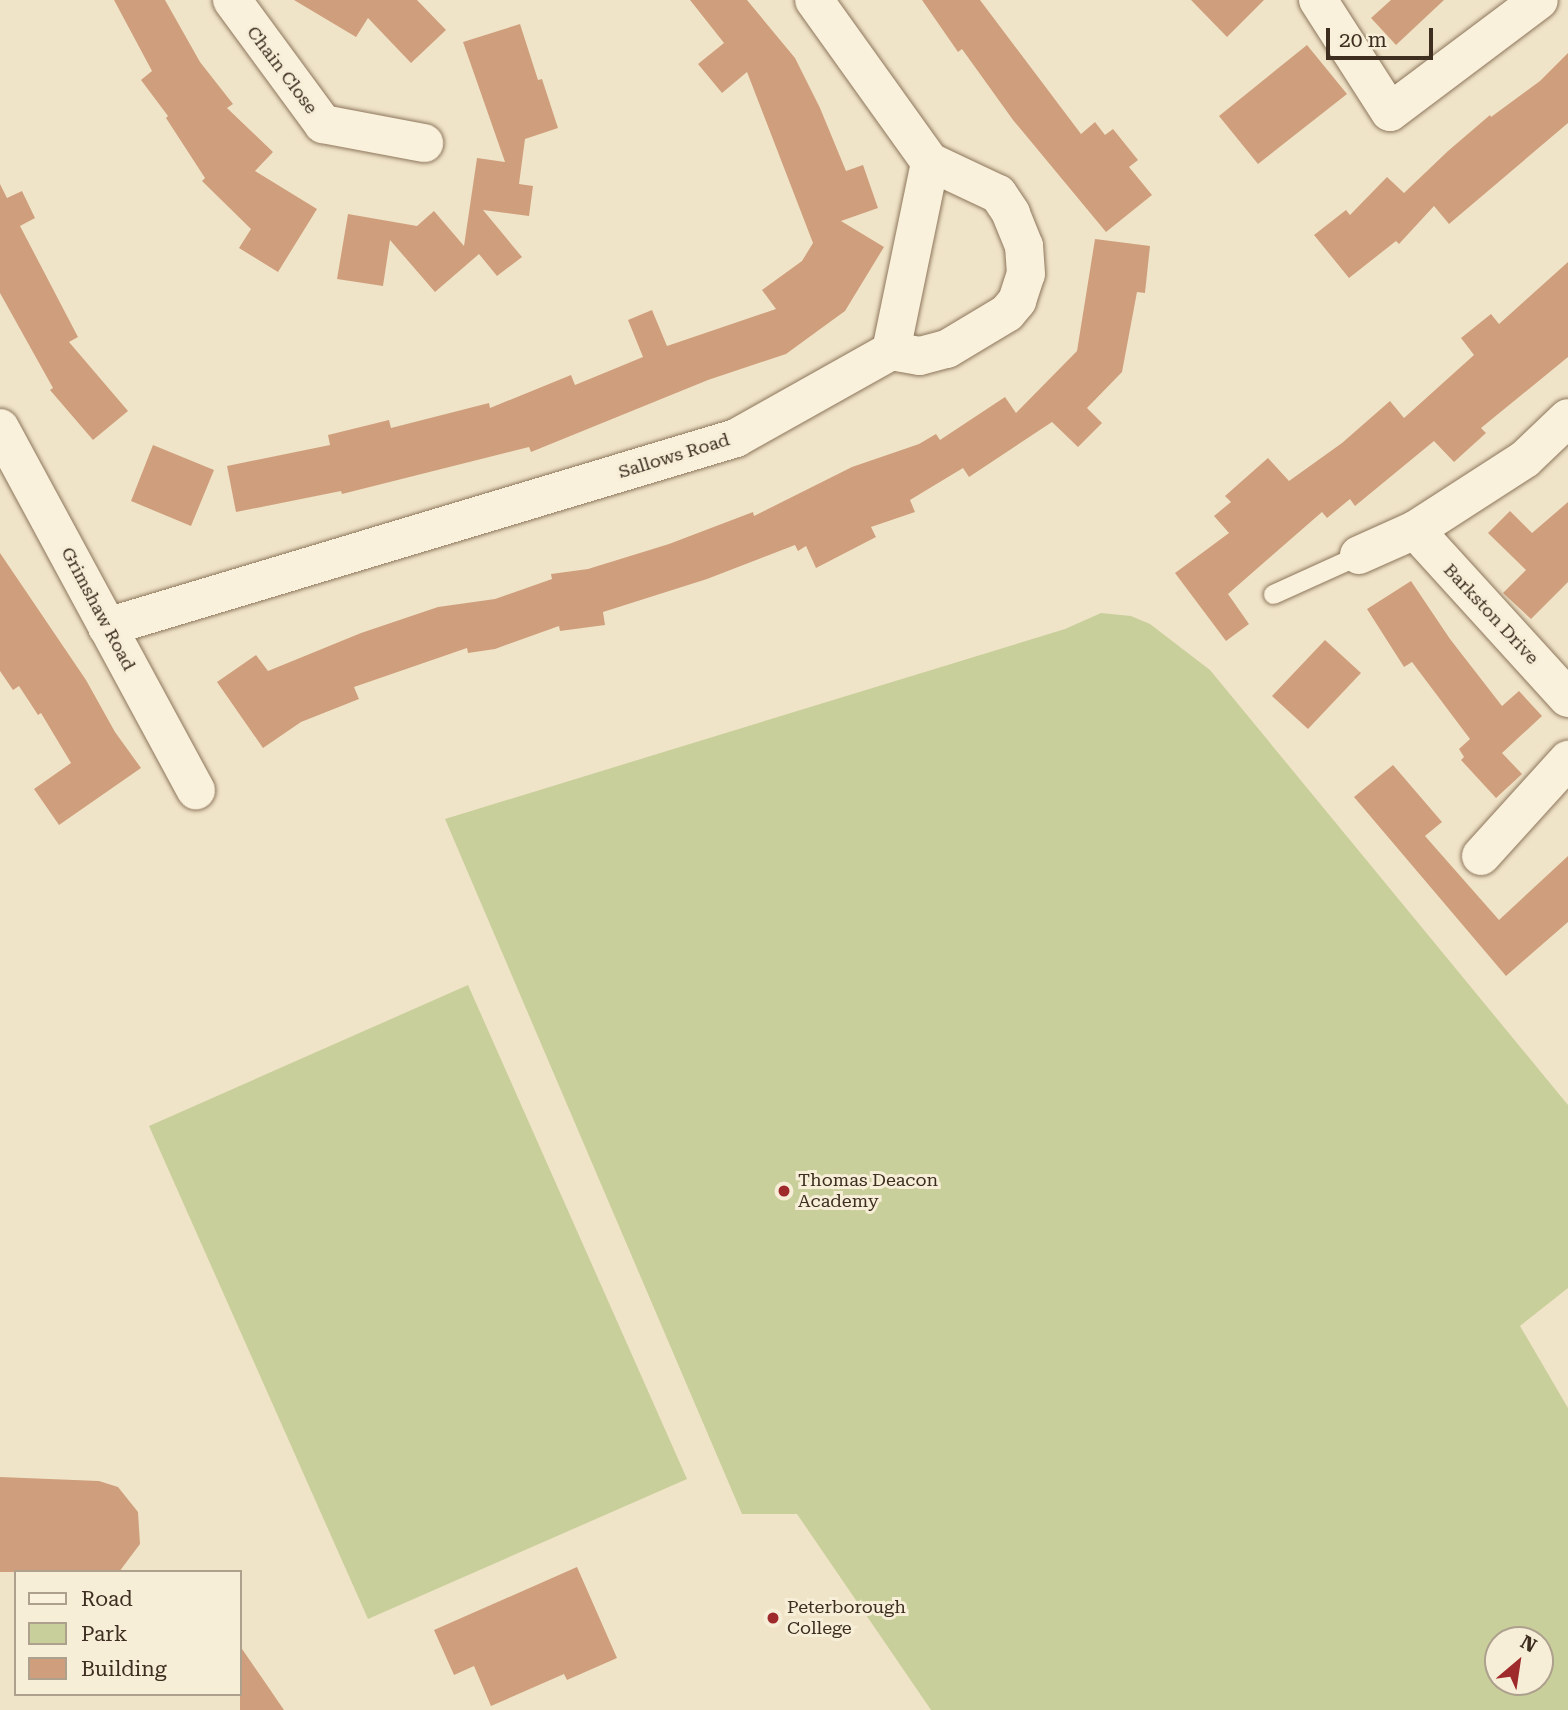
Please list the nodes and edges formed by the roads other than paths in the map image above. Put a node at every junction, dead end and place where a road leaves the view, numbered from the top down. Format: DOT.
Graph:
graph roads {
  1 [pos="232,0"];
  2 [pos="814,0"];
  3 [pos="1318,0"];
  4 [pos="1539,0"];
  5 [pos="424,143"];
  6 [pos="930,162"];
  7 [pos="891,351"];
  8 [pos="1568,418"];
  9 [pos="0,428"];
  10 [pos="1415,530"];
  11 [pos="1359,555"];
  12 [pos="1273,594"];
  13 [pos="107,627"];
  14 [pos="1568,698"];
  15 [pos="1568,760"];
  16 [pos="196,790"];
  17 [pos="1481,856"];
  1 -- 5 [label="street, Chain Close"];
  2 -- 6 [label="street"];
  3 -- 4 [label="street"];
  6 -- 7 [label="street"];
  6 -- 7 [label="street"];
  7 -- 13 [label="street, Sallows Road"];
  8 -- 10 [label="street"];
  9 -- 13 [label="street, Grimshaw Road"];
  10 -- 11 [label="street"];
  10 -- 14 [label="street, Barkston Drive"];
  11 -- 12 [label="lane"];
  13 -- 16 [label="street, Grimshaw Road"];
  15 -- 17 [label="street"];
}
